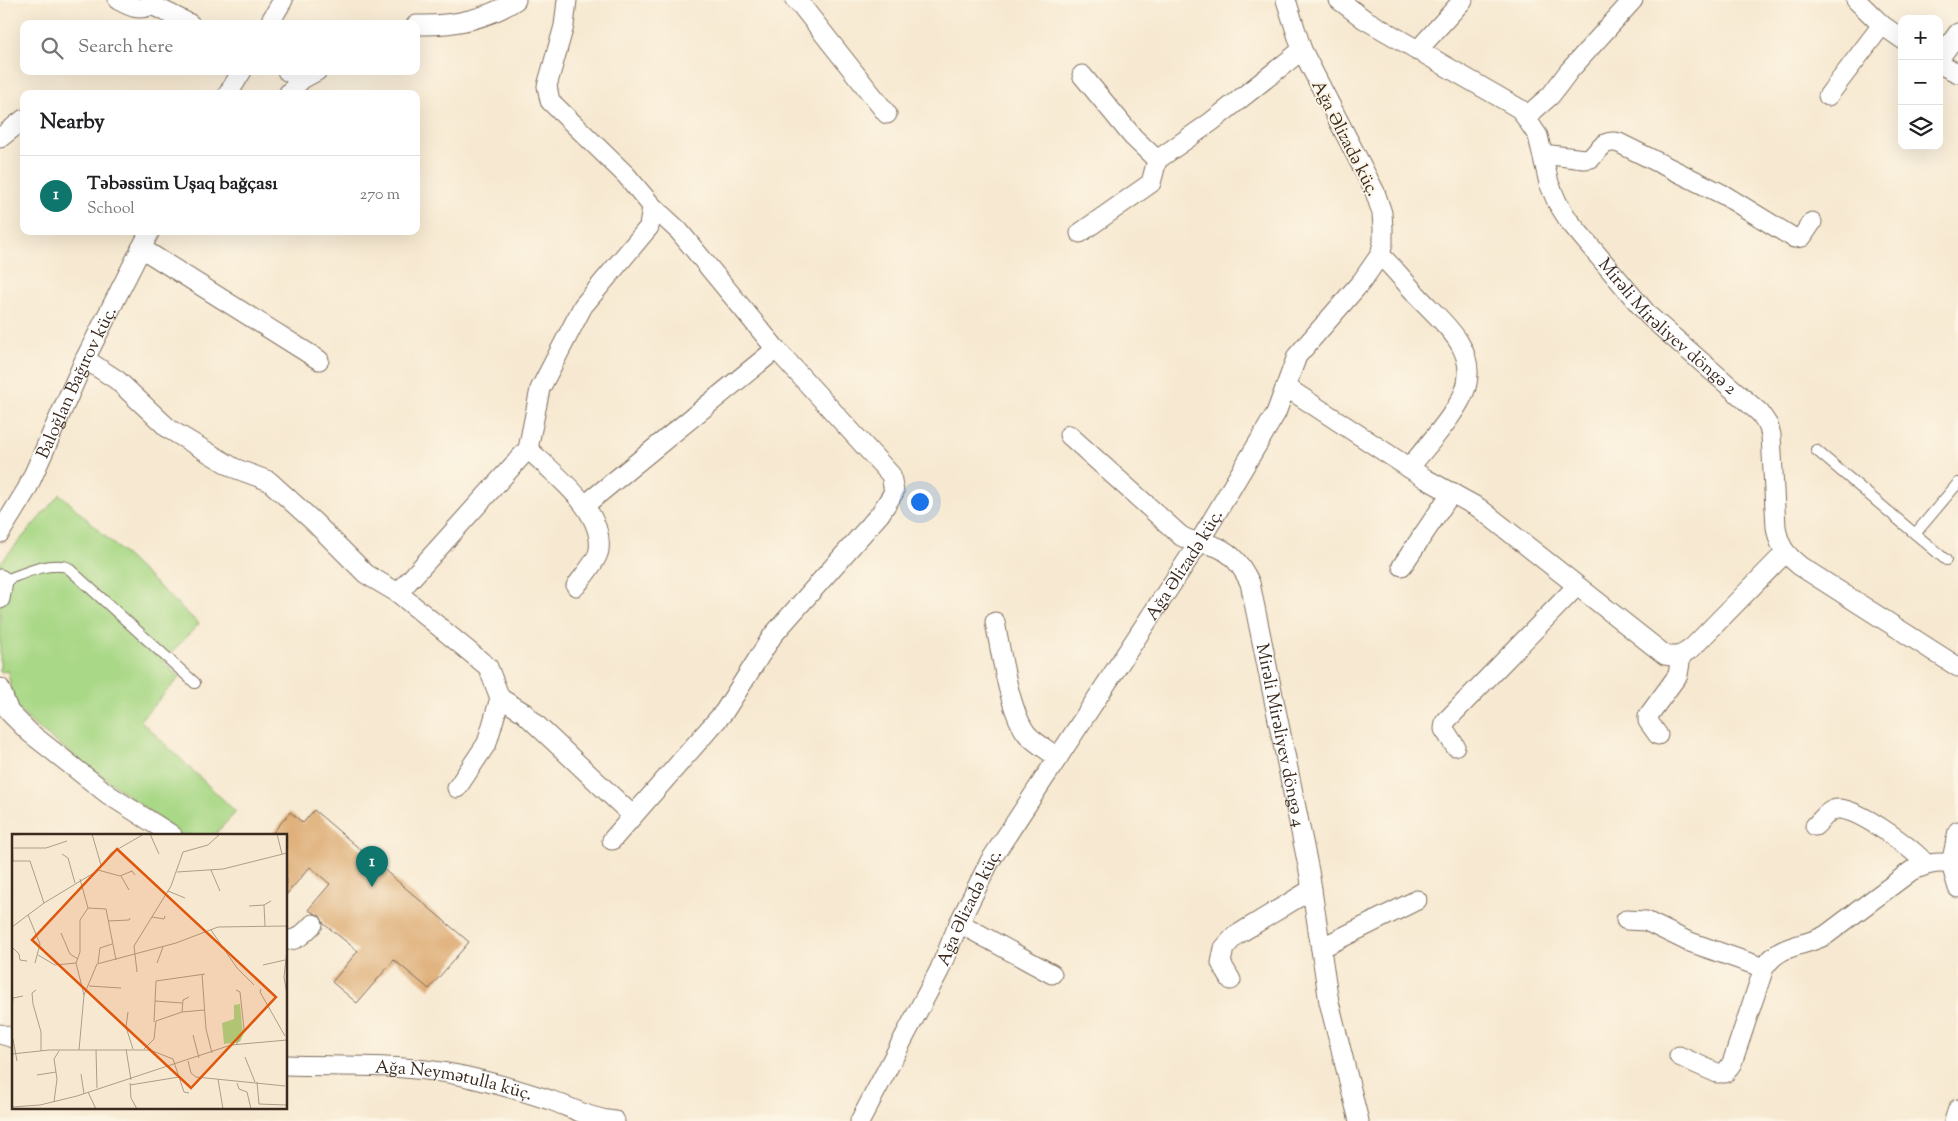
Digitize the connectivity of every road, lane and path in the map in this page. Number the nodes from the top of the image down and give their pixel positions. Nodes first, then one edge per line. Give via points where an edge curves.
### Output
1 (118, 0) edge
2 (282, 0) edge
3 (516, 0) edge
4 (566, 0) edge
5 (795, 0) edge
6 (1286, 0) edge
7 (1339, 0) edge
8 (1463, 0) edge
9 (1633, 0) edge
10 (1856, 0) edge
11 (154, 2) edge
12 (183, 20) edge
13 (271, 20) edge
14 (1882, 25) junction
15 (420, 26) edge
16 (1958, 33) edge
17 (1898, 36) edge
18 (1302, 50) junction
19 (1417, 51) junction
20 (1943, 54) edge
21 (1943, 66) edge
22 (1958, 73) edge
23 (240, 75) edge
24 (301, 75) edge
25 (1082, 76) dead end
26 (230, 90) edge
27 (291, 90) edge
28 (1828, 96) dead end
29 (887, 114) dead end
30 (1526, 117) junction
31 (20, 122) edge
32 (0, 138) edge
33 (1543, 154) junction
34 (1157, 160) junction
35 (652, 206) junction
36 (1812, 222) dead end
37 (1080, 233) dead end
38 (148, 235) edge
39 (141, 248) junction
40 (1380, 255) junction
41 (776, 349) junction
42 (85, 359) junction
43 (319, 360) dead end
44 (1286, 387) junction
45 (1069, 435) dead end
46 (528, 449) junction
47 (1816, 450) dead end
48 (1409, 468) junction
49 (1958, 483) edge
50 (1452, 492) junction
51 (585, 505) junction
52 (0, 533) edge
53 (1915, 534) junction
54 (1198, 544) junction
55 (1785, 553) junction
56 (1946, 560) dead end
57 (1402, 566) dead end
58 (1, 586) edge
59 (576, 586) dead end
60 (1576, 587) junction
61 (398, 593) junction
62 (995, 622) dead end
63 (1681, 656) junction
64 (1958, 667) edge
65 (196, 683) dead end
66 (0, 688) edge
67 (500, 698) junction
68 (1658, 735) dead end
69 (1455, 746) dead end
70 (1058, 758) junction
71 (457, 788) dead end
72 (633, 816) junction
73 (1815, 826) dead end
74 (1958, 831) edge
75 (171, 834) edge
76 (612, 840) dead end
77 (1926, 864) junction
78 (1951, 864) junction
79 (1958, 888) edge
80 (1312, 889) junction
81 (1416, 900) dead end
82 (1626, 920) dead end
83 (958, 923) junction
84 (313, 924) dead end
85 (288, 940) edge
86 (1321, 948) junction
87 (1764, 968) junction
88 (1052, 974) dead end
89 (1231, 980) dead end
90 (1679, 1056) dead end
91 (288, 1065) edge
92 (1958, 1109) edge
93 (615, 1121) edge
94 (860, 1121) edge
95 (1359, 1121) edge
96 (1954, 1121) edge

1 - 11 street via 142,9
2 - 13 street
3 - 15 street via 470,21
4 - 35 street via 564,26 547,86 550,102 626,175
5 - 29 street
6 - 18 street, Ağa Əlizadə küç.
7 - 19 street, Mirəli Mirəliyev döngə 2
8 - 19 street
9 - 30 street via 1569,71 1552,95
10 - 14 street
11 - 12 street
14 - 17 street
14 - 28 street
16 - 20 street
18 - 34 street via 1212,122
18 - 40 street, Ağa Əlizadə küç. via 1375,192 1384,228
19 - 30 street, Mirəli Mirəliyev döngə 2 via 1505,99
21 - 22 street
23 - 26 street
24 - 27 street
25 - 34 street via 1133,137
30 - 33 street, Mirəli Mirəliyev döngə 2 via 1538,136
31 - 32 street
33 - 36 street via 1591,158 1603,144 1619,143 1724,195 1794,238 1802,238
33 - 55 street, Mirəli Mirəliyev döngə 2 via 1557,202 1624,288 1666,332 1760,412 1768,425 1776,527
34 - 37 street via 1151,183
35 - 41 street via 679,231
35 - 46 street via 649,226 578,314 540,389
38 - 39 street, Baloğlan Bağırov küç.
39 - 42 street, Baloğlan Bağırov küç.
39 - 43 street
40 - 44 street, Ağa Əlizadə küç. via 1297,356
40 - 48 street via 1448,325 1460,342 1466,363 1468,383 1460,400
41 - 51 street
41 - 72 street via 891,475 894,492 880,514 773,635 724,712
42 - 52 street, Baloğlan Bağırov küç. via 28,489
42 - 61 street via 117,380 169,429 234,468 269,481 366,574
44 - 48 street
44 - 54 street, Ağa Əlizadə küç. via 1276,413
45 - 54 street, Mirəli Mirəliyev döngə 4 via 1172,529
46 - 51 street
46 - 61 street
47 - 53 lane
48 - 50 street
49 - 53 lane
50 - 57 street
50 - 60 street via 1478,508
51 - 59 street via 598,528 599,552
53 - 56 lane
54 - 70 street, Ağa Əlizadə küç.
54 - 80 street, Mirəli Mirəliyev döngə 4 via 1220,548 1230,555 1250,583
55 - 63 street
55 - 64 street via 1800,566
58 - 65 lane via 36,569 57,565 67,567
60 - 63 street via 1665,655
60 - 69 street via 1445,722 1444,729
61 - 67 street via 488,667
62 - 70 street via 1021,725 1028,735
63 - 68 street via 1678,675 1648,716
66 - 75 street via 9,712 30,733 109,795
67 - 71 street via 487,743
67 - 72 street via 522,712
70 - 83 street, Ağa Əlizadə küç. via 990,862
72 - 76 street
73 - 77 street via 1828,813 1838,809 1854,813 1916,852
74 - 78 street
77 - 78 street
77 - 87 street via 1911,871 1826,935 1814,942 1788,947 1772,956
78 - 79 street
80 - 86 street, Mirəli Mirəliyev döngə 4
80 - 89 street via 1235,936 1224,948 1221,963
81 - 86 street
82 - 87 street via 1646,921 1687,941
83 - 88 street
83 - 94 street, Ağa Əlizadə küç. via 939,971
84 - 85 street via 302,935
86 - 95 street, Mirəli Mirəliyev döngə 4 via 1329,1002
87 - 90 street via 1732,1064 1725,1073 1716,1073
91 - 93 street, Ağa Neymətulla küç. via 442,1072 474,1078 550,1100 589,1116
92 - 96 street

